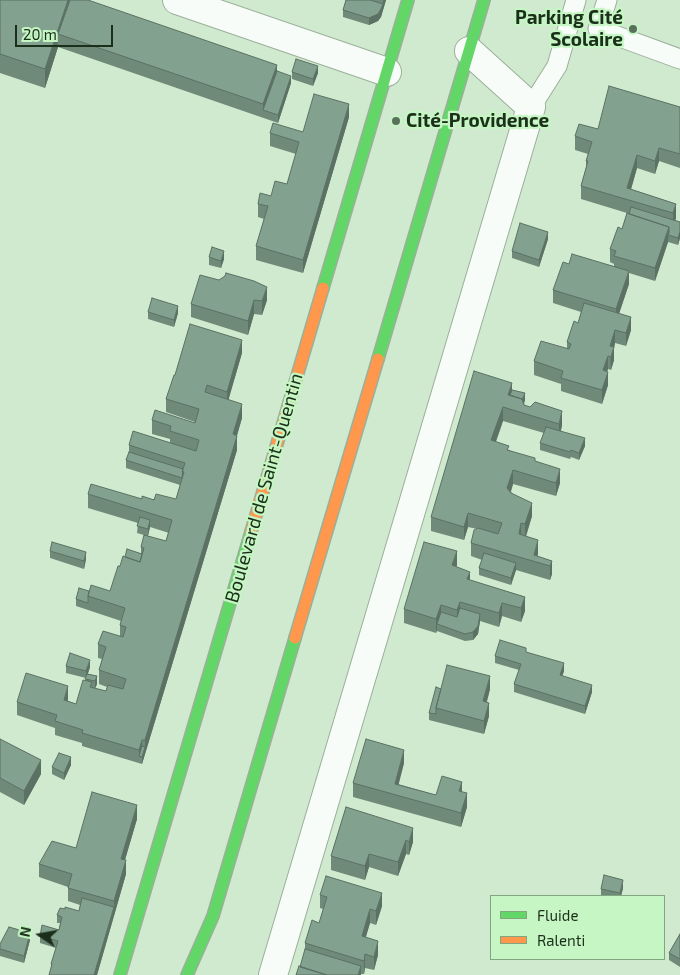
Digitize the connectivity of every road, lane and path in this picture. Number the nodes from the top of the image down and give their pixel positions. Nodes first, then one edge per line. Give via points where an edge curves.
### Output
1 (177, 0) edge
2 (408, 0) edge
3 (484, 0) edge
4 (576, 0) edge
5 (607, 0) edge
6 (469, 51) junction
7 (680, 59) edge
8 (387, 72) junction
9 (531, 106) junction
10 (213, 916) junction
11 (192, 968) edge
12 (120, 975) edge
13 (273, 975) edge

1 - 8 street
2 - 8 main road, Boulevard de Saint-Quentin
3 - 6 main road
4 - 9 lane via 557,66
5 - 7 lane via 598,29
6 - 9 street
6 - 10 main road
8 - 12 main road, Boulevard de Saint-Quentin
9 - 13 street
10 - 11 main road
10 - 11 main road

